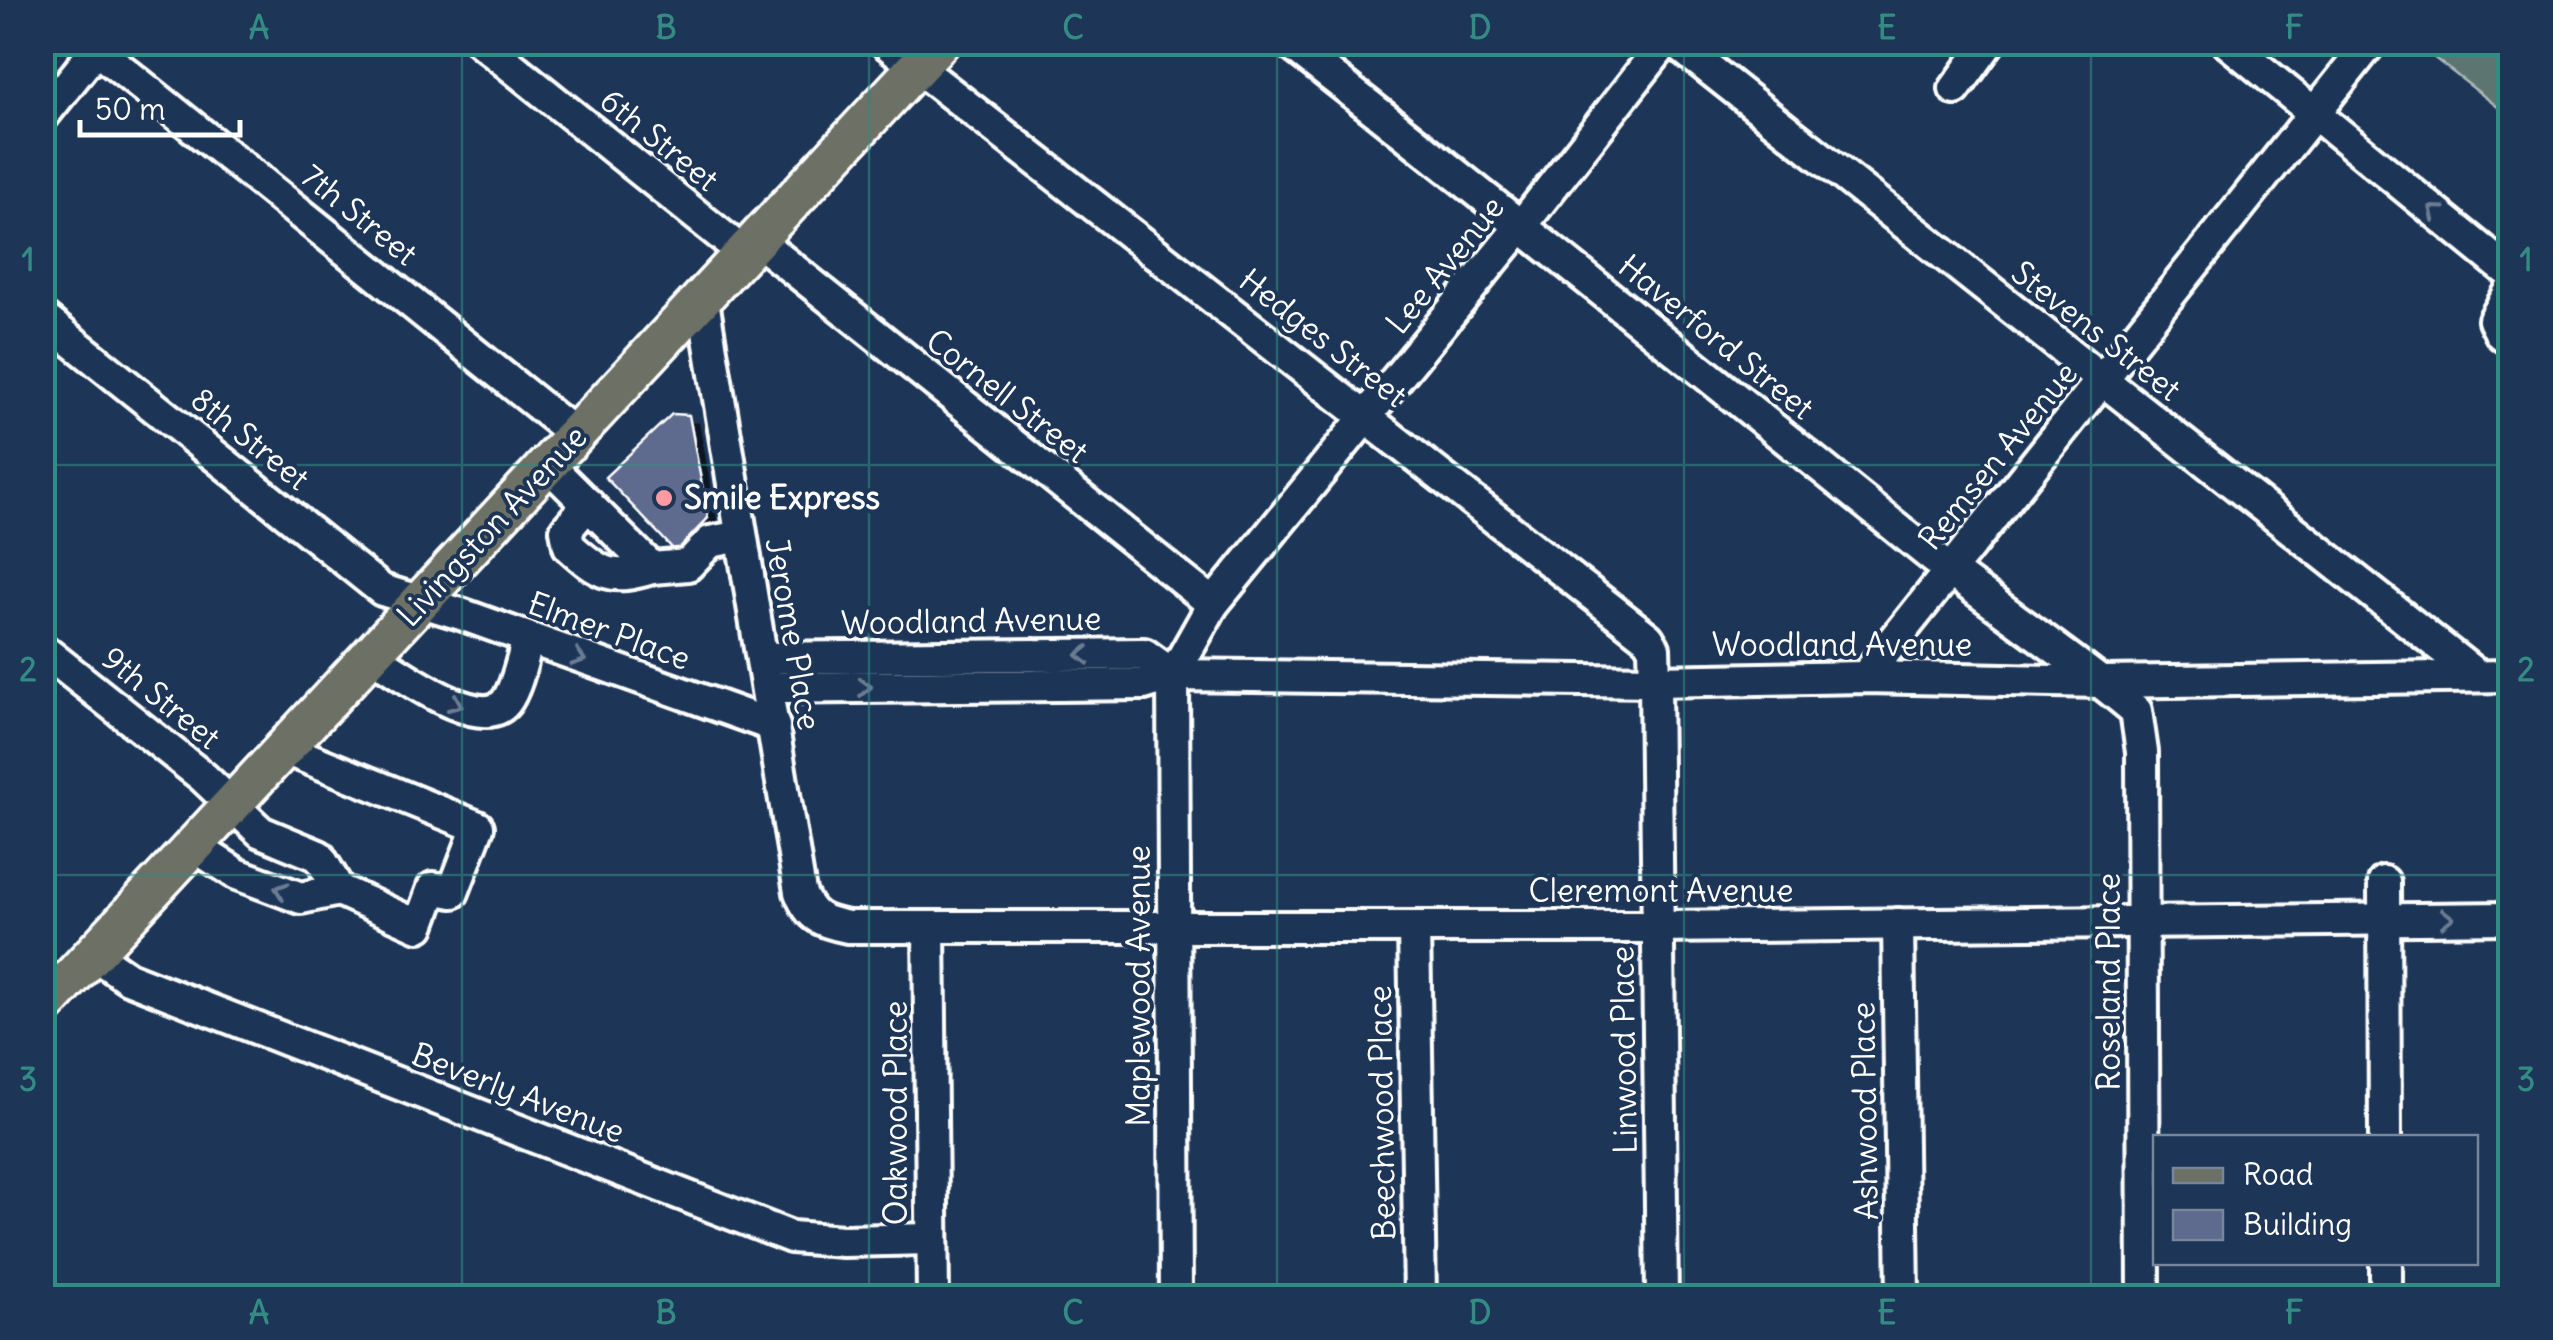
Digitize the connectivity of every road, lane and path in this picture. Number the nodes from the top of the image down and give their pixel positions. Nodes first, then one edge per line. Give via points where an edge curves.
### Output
1 (481, 42) edge
2 (885, 42) edge
3 (1288, 42) edge
4 (1665, 42) edge
5 (1675, 42) edge
6 (1989, 42) edge
7 (2227, 42) edge
8 (2371, 42) edge
9 (99, 46) edge
10 (929, 55) edge
11 (1955, 89) dead end
12 (2315, 112) junction
13 (42, 117) edge
14 (1522, 225) junction
15 (752, 248) junction
16 (2510, 274) edge
17 (2510, 292) edge
18 (703, 301) junction
19 (42, 317) edge
20 (2510, 341) edge
21 (2103, 382) junction
22 (1368, 416) junction
23 (577, 436) junction
24 (549, 466) junction
25 (588, 504) junction
26 (741, 536) junction
27 (652, 568) junction
28 (1951, 572) junction
29 (421, 602) junction
30 (1213, 604) junction
31 (528, 640) junction
32 (42, 649) edge
33 (372, 656) junction
34 (765, 673) junction
35 (2474, 674) junction
36 (1173, 675) junction
37 (2510, 676) edge
38 (1865, 678) junction
39 (1655, 681) junction
40 (2102, 682) junction
41 (774, 726) junction
42 (285, 749) junction
43 (234, 803) junction
44 (194, 846) junction
45 (2384, 882) dead end
46 (339, 890) junction
47 (814, 917) joint
48 (2384, 918) junction
49 (2510, 918) edge
50 (2144, 922) junction
51 (1898, 924) junction
52 (929, 927) junction
53 (1414, 927) junction
54 (1657, 927) junction
55 (1174, 928) junction
56 (94, 954) junction
57 (42, 1009) edge
58 (2385, 1135) edge
59 (932, 1239) junction
60 (2386, 1265) edge
61 (932, 1298) edge
62 (1176, 1298) edge
63 (1420, 1298) edge
64 (1662, 1298) edge
65 (1903, 1298) edge
66 (2144, 1298) edge
67 (2386, 1298) edge

1 - 15 street, 6th Street
2 - 10 street, Hedges Street
3 - 14 street, Haverford Street
4 - 14 street, Lee Avenue
5 - 21 street, Stevens Street
6 - 11 street
7 - 12 street
8 - 12 street, Remsen Avenue
9 - 13 street
9 - 23 street, 7th Street
10 - 15 main road, Livingston Avenue
10 - 22 street, Hedges Street
16 -> 12 street
12 - 21 street, Remsen Avenue
14 - 22 street, Lee Avenue
14 - 28 street, Haverford Street
15 - 18 main road, Livingston Avenue
15 - 30 street, Cornell Street
17 - 20 street via 2494,320
18 - 23 main road, Livingston Avenue
18 - 26 street, Jerome Place
19 - 29 street, 8th Street via 382,590
21 - 28 street, Remsen Avenue
21 - 35 street, Stevens Street
22 - 30 street, Lee Avenue
22 - 39 street, Hedges Street via 1648,638
23 - 24 main road, Livingston Avenue
24 - 25 street
24 - 29 main road, Livingston Avenue
25 - 27 street
25 - 27 street via 566,530 569,546 608,576
26 - 27 street via 710,542 688,565
26 - 34 street, Jerome Place
28 - 38 street, Remsen Avenue
28 - 40 street, Haverford Street
29 - 31 street, Elmer Place
29 - 33 main road, Livingston Avenue
30 - 36 street, Lee Avenue
33 -> 31 street via 426,690 472,710 495,711 507,702
31 -> 41 street, Elmer Place
32 - 43 street, 9th Street
33 - 42 main road, Livingston Avenue
34 - 36 street, Woodland Avenue via 1144,654
34 - 41 street, Jerome Place
35 - 37 street, Woodland Avenue
35 - 40 street, Woodland Avenue
36 - 39 street, Woodland Avenue
36 - 55 street, Maplewood Avenue
38 - 39 street, Woodland Avenue
38 - 40 street, Woodland Avenue
39 - 54 street, Linwood Place
40 - 50 street, Roseland Place via 2136,711
41 - 47 street, Jerome Place via 800,892
42 - 43 main road, Livingston Avenue
42 - 46 street via 478,827 453,892 433,888 418,926
43 - 44 main road, Livingston Avenue
43 - 46 street, 9th Street via 261,832 319,856
46 -> 44 street via 301,898 237,874
44 - 56 main road, Livingston Avenue
45 - 48 street
47 - 52 street, Cleremont Avenue via 848,927
48 -> 49 street, Cleremont Avenue
48 - 50 street, Cleremont Avenue
48 - 58 street
50 - 51 street, Cleremont Avenue
50 - 66 street, Roseland Place
51 - 54 street, Cleremont Avenue
51 - 65 street, Ashwood Place
52 - 55 street, Cleremont Avenue
52 - 59 street, Oakwood Place
53 - 54 street, Cleremont Avenue
53 - 55 street, Cleremont Avenue
53 - 63 street, Beechwood Place
54 - 64 street, Linwood Place
55 - 62 street, Maplewood Avenue
56 - 57 main road, Livingston Avenue
56 - 59 street, Beverly Avenue via 128,978 791,1237
59 - 61 street, Oakwood Place
60 - 67 street

